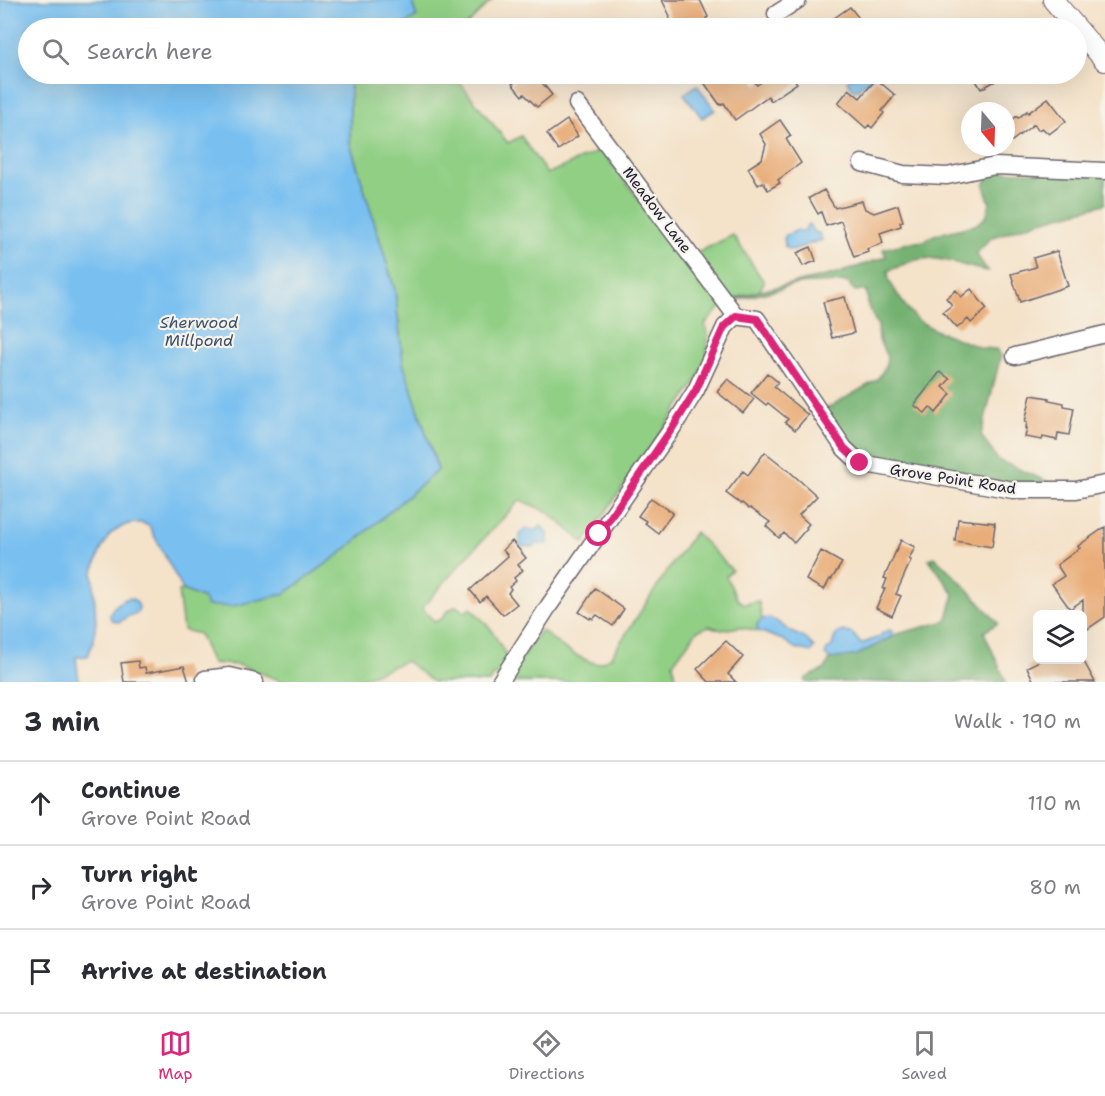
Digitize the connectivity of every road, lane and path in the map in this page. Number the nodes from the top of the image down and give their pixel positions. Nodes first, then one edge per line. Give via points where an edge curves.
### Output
1 (798, 0) edge
2 (1053, 0) edge
3 (776, 14) dead end
4 (1068, 18) edge
5 (1087, 40) edge
6 (1105, 61) edge
7 (577, 105) dead end
8 (862, 163) dead end
9 (1105, 171) edge
10 (736, 316) junction
11 (1105, 334) edge
12 (1015, 356) dead end
13 (1105, 484) edge
14 (206, 682) edge
15 (255, 682) edge
16 (500, 682) edge

1 - 3 street
2 - 4 street
5 - 6 street
7 - 10 street, Meadow Lane
8 - 9 street via 903,174 947,176 995,166
10 - 13 street, Grove Point Road via 757,319 844,448 860,463 1012,490 1076,490
10 - 16 street via 724,327 696,390 673,427
11 - 12 street
14 - 15 street via 205,679 230,676

